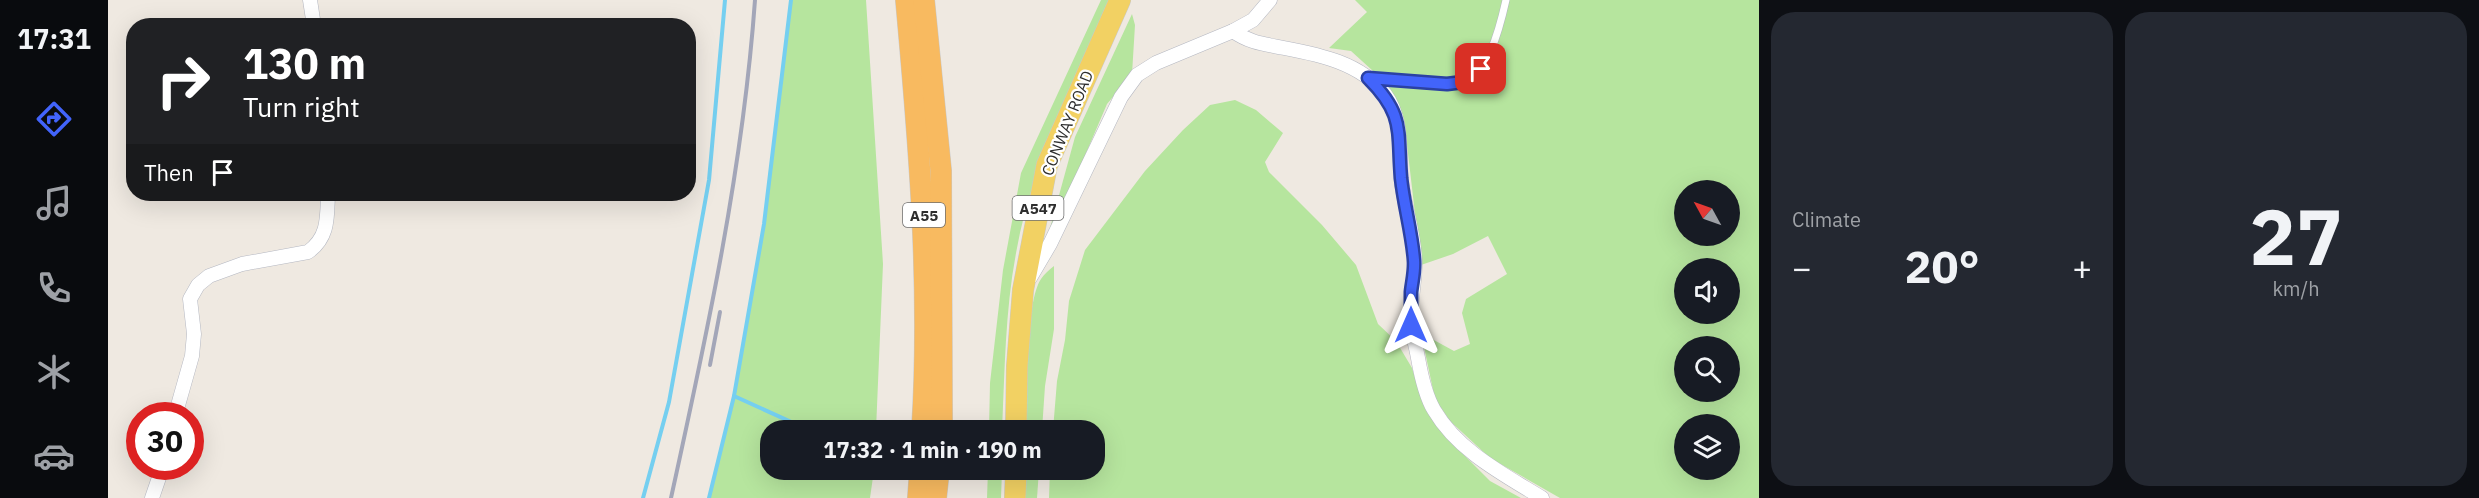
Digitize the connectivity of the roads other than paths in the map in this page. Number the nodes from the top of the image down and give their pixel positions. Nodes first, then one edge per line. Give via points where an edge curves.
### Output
1 (310, 0) edge
2 (906, 0) edge
3 (924, 0) edge
4 (1120, 0) edge
5 (1270, 0) edge
6 (1506, 0) edge
7 (313, 18) edge
8 (1233, 31) junction
9 (1368, 78) junction
10 (327, 201) edge
11 (1023, 290) junction
12 (179, 402) edge
13 (922, 420) edge
14 (942, 420) edge
15 (1016, 420) edge
16 (158, 480) edge
17 (919, 480) edge
18 (938, 480) edge
19 (1016, 480) edge
20 (152, 498) edge
21 (918, 498) edge
22 (936, 498) edge
23 (1015, 498) edge
24 (1542, 498) edge

1 - 7 street
2 - 13 highway, A55 via 924,220
3 - 14 highway, A55 via 941,171
4 - 11 main road, CONWAY ROAD / A547 via 1047,165
5 - 8 street via 1253,20
6 - 9 lane via 1487,56 1472,77 1447,84
8 - 9 street via 1247,41 1342,62
8 - 11 street via 1137,75 1121,97 1050,244
9 - 24 street via 1386,95 1400,136 1401,180 1415,264 1411,325 1430,403 1444,425 1485,463
10 - 12 street via 325,231 308,252 242,264 209,276 198,285 190,299 192,356
11 - 15 main road, CONWAY ROAD / A547
16 - 20 street
17 - 21 highway
18 - 22 highway
19 - 23 main road

